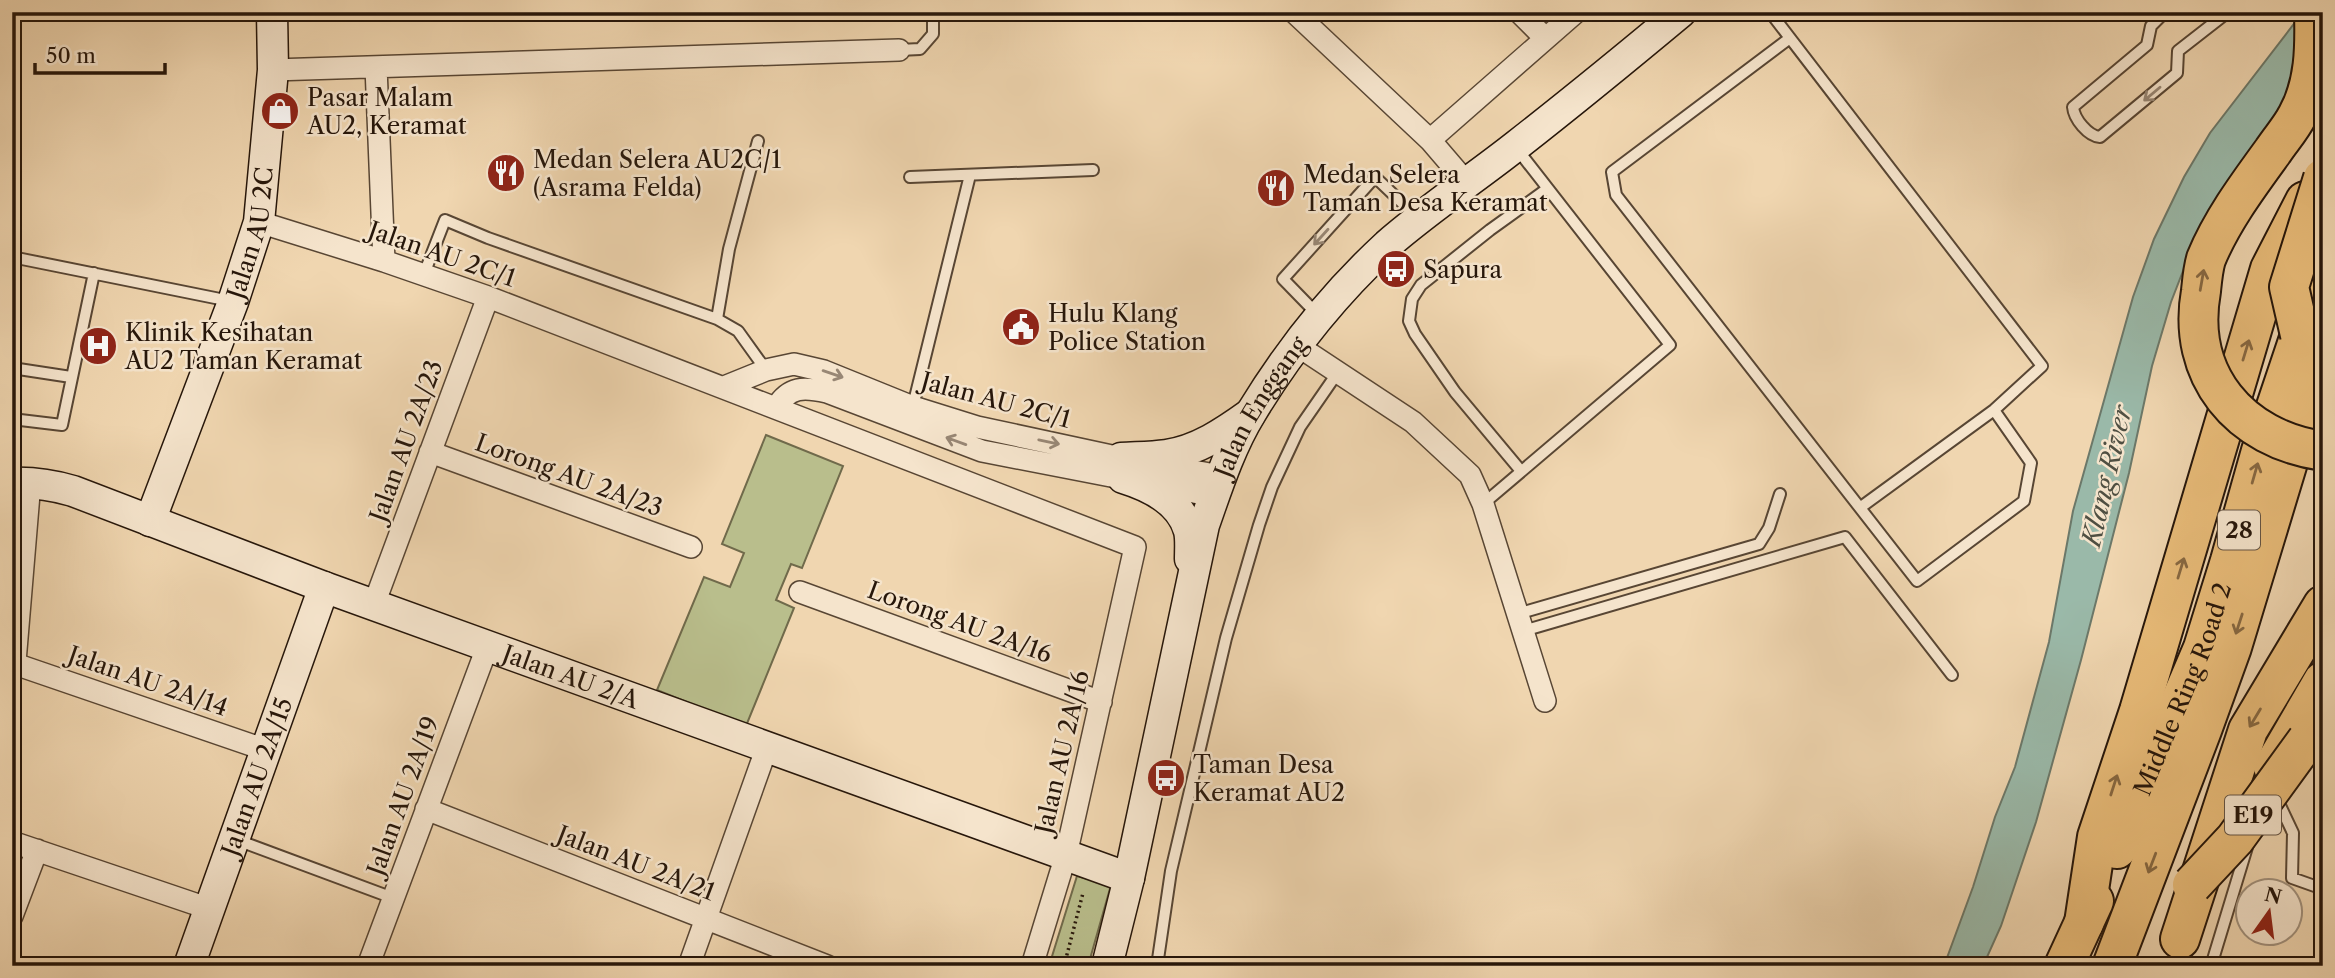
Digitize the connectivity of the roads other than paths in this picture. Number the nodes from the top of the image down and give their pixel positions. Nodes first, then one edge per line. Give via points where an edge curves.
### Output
1 (272, 12) edge
2 (933, 12) edge
3 (1294, 12) edge
4 (1519, 12) edge
5 (1576, 12) edge
6 (1681, 12) edge
7 (1770, 12) edge
8 (2165, 12) edge
9 (2228, 12) edge
10 (2314, 12) edge
11 (1545, 38) junction
12 (1790, 38) junction
13 (899, 50) joint
14 (376, 67) junction
15 (273, 71) junction
16 (1430, 140) junction
17 (758, 141) dead end
18 (1515, 147) junction
19 (1093, 170) dead end
20 (971, 174) junction
21 (2323, 176) edge
22 (910, 177) dead end
23 (1466, 182) junction
24 (1547, 189) junction
25 (1419, 219) junction
26 (260, 222) junction
27 (2323, 241) edge
28 (12, 257) edge
29 (384, 261) junction
30 (2270, 269) junction
31 (94, 273) junction
32 (424, 274) junction
33 (2323, 284) edge
34 (488, 297) junction
35 (233, 302) junction
36 (1320, 317) junction
37 (717, 319) junction
38 (2311, 341) edge
39 (1298, 345) junction
40 (12, 368) edge
41 (766, 370) junction
42 (1338, 372) junction
43 (71, 377) junction
44 (724, 387) junction
45 (776, 408) junction
46 (1994, 410) junction
47 (1250, 414) junction
48 (911, 416) junction
49 (12, 419) edge
50 (2323, 451) edge
51 (430, 453) junction
52 (1122, 468) junction
53 (1521, 471) junction
54 (21, 483) edge
55 (1218, 486) junction
56 (1780, 494) dead end
57 (1483, 504) junction
58 (1861, 507) junction
59 (150, 521) junction
60 (691, 547) dead end
61 (1135, 547) joint
62 (324, 587) junction
63 (1192, 590) junction
64 (800, 592) dead end
65 (374, 604) junction
66 (2323, 605) edge
67 (1520, 622) junction
68 (488, 645) junction
69 (14, 662) edge
70 (1952, 675) dead end
71 (2323, 681) edge
72 (1545, 701) dead end
73 (1101, 702) junction
74 (2323, 702) edge
75 (2187, 726) junction
76 (2315, 730) edge
77 (767, 747) junction
78 (266, 750) junction
79 (2267, 777) junction
80 (426, 809) junction
81 (234, 839) junction
82 (12, 842) edge
83 (37, 850) junction
84 (1066, 855) junction
85 (1129, 878) junction
86 (2323, 889) edge
87 (393, 898) junction
88 (209, 909) junction
89 (12, 916) edge
90 (706, 918) junction
91 (2084, 923) junction
92 (2174, 952) edge
93 (189, 966) edge
94 (368, 966) edge
95 (689, 966) edge
96 (827, 966) edge
97 (1032, 966) edge
98 (1107, 966) edge
99 (1157, 966) edge
100 (2064, 966) edge
101 (2112, 966) edge
102 (2118, 966) edge
103 (2211, 966) edge

1 - 15 street, Jalan AU 2C
2 - 13 lane via 933,34 920,48
3 - 16 street
4 - 11 street
5 - 11 street
6 - 18 street, Jalan Enggang
7 - 12 lane
9 -> 8 lane via 2178,51 2177,73 2100,137 2090,135 2073,107 2147,45 2151,26
50 -> 10 highway, bridge via 2279,440 2239,415 2203,360 2196,315 2206,261 2217,239 2298,115 2311,78
11 - 16 street
12 - 46 lane via 2042,366
12 - 58 lane via 1612,172 1616,195
13 - 14 street
14 - 15 street
14 - 29 street
15 - 26 street, Jalan AU 2C
16 - 23 street
17 - 37 lane via 729,249
18 - 23 street, Jalan Enggang
18 - 24 lane
19 - 20 lane
20 - 22 lane
20 - 48 lane
21 - 30 highway via 2300,208
21 - 38 highway, bridge via 2289,287
23 - 25 street, Jalan Enggang
24 - 53 lane via 1421,285 1410,307 1409,321 1415,334 1455,392
24 - 53 lane via 1670,345
25 - 36 street, Jalan Enggang via 1339,293
25 -> 36 lane via 1375,177 1283,279
26 - 29 street, Jalan AU 2C/1
26 - 35 street, Jalan AU 2C
27 - 30 highway via 2303,246
28 - 31 lane
29 - 32 street, Jalan AU 2C/1
91 -> 30 highway via 2097,837
31 - 35 lane
31 - 43 lane
32 - 34 street, Jalan AU 2C/1
32 - 37 lane via 445,220
33 - 38 highway, Middle Ring Road 2 / 28
34 - 44 street, Jalan AU 2C/1
34 - 51 street, Jalan AU 2A/23
35 - 59 street, Jalan AU 2C
36 - 39 street, Jalan Enggang
37 - 41 lane via 738,331
38 - 75 highway, Middle Ring Road 2 / 28 via 2261,451 2203,648
39 - 42 street
39 - 47 street, Jalan Enggang
40 - 43 lane
41 - 44 street, Jalan AU 2C/1
41 -> 48 street, Jalan AU 2C/1 via 794,364 824,371
42 - 57 street via 1413,422 1451,455 1470,475
42 - 99 lane via 1300,427 1259,525 1226,638 1183,819
43 - 49 lane via 61,425
44 - 45 street, Jalan AU 2C/1
45 - 48 street, Jalan AU 2C/1 via 784,395 811,388
45 - 61 street, Jalan AU 2C/1
46 - 58 lane
46 - 58 lane via 2031,463 2024,501 1917,581
47 - 52 street via 1203,443
47 - 55 street, Jalan Enggang
48 - 52 street, Jalan AU 2C/1 via 977,427
51 - 60 street, Lorong AU 2A/23
51 - 65 street, Jalan AU 2A/23
52 - 55 street, Jalan AU 2C/1
52 - 63 street via 1164,497 1189,530
53 - 57 lane
54 - 59 street, Jalan AU 2/A via 73,491
54 - 69 street
55 - 63 street, Jalan Enggang
56 - 67 lane via 1759,544
57 - 67 street
59 - 62 street, Jalan AU 2/A
61 - 73 street, Jalan AU 2A/16
62 - 65 street, Jalan AU 2/A
62 - 78 street, Jalan AU 2A/15
63 - 85 street, Jalan Enggang
64 - 73 street, Lorong AU 2A/16
65 - 68 street, Jalan AU 2/A
66 -> 92 highway via 2248,730
67 - 70 lane via 1845,537
67 - 72 street
68 - 77 street, Jalan AU 2/A
68 - 80 street, Jalan AU 2A/19
69 - 78 street, Jalan AU 2A/14
71 - 79 highway
73 - 84 street, Jalan AU 2A/16
74 - 76 highway
75 - 91 highway, Middle Ring Road 2 / 28
75 -> 101 highway, Middle Ring Road 2 / 28
76 - 102 highway, E19, bridge via 2235,839
77 - 84 street, Jalan AU 2/A
77 - 90 street
78 - 81 street, Jalan AU 2A/15
79 - 86 lane via 2293,833 2292,878
79 - 92 highway
79 - 103 lane
80 - 87 street, Jalan AU 2A/19
80 - 90 street, Jalan AU 2A/21
81 - 87 lane
81 - 88 street, Jalan AU 2A/15
82 - 83 street
83 - 88 street
83 - 89 street
84 - 85 street, Jalan AU 2/A
84 - 97 street, Jalan AU 2A/16
85 - 98 street, Jalan Enggang
87 - 94 street, Jalan AU 2A/19
88 - 93 street, Jalan AU 2A/15
90 - 95 street
90 - 96 street, Jalan AU 2A/21
91 - 100 highway, Middle Ring Road 2 / 28

